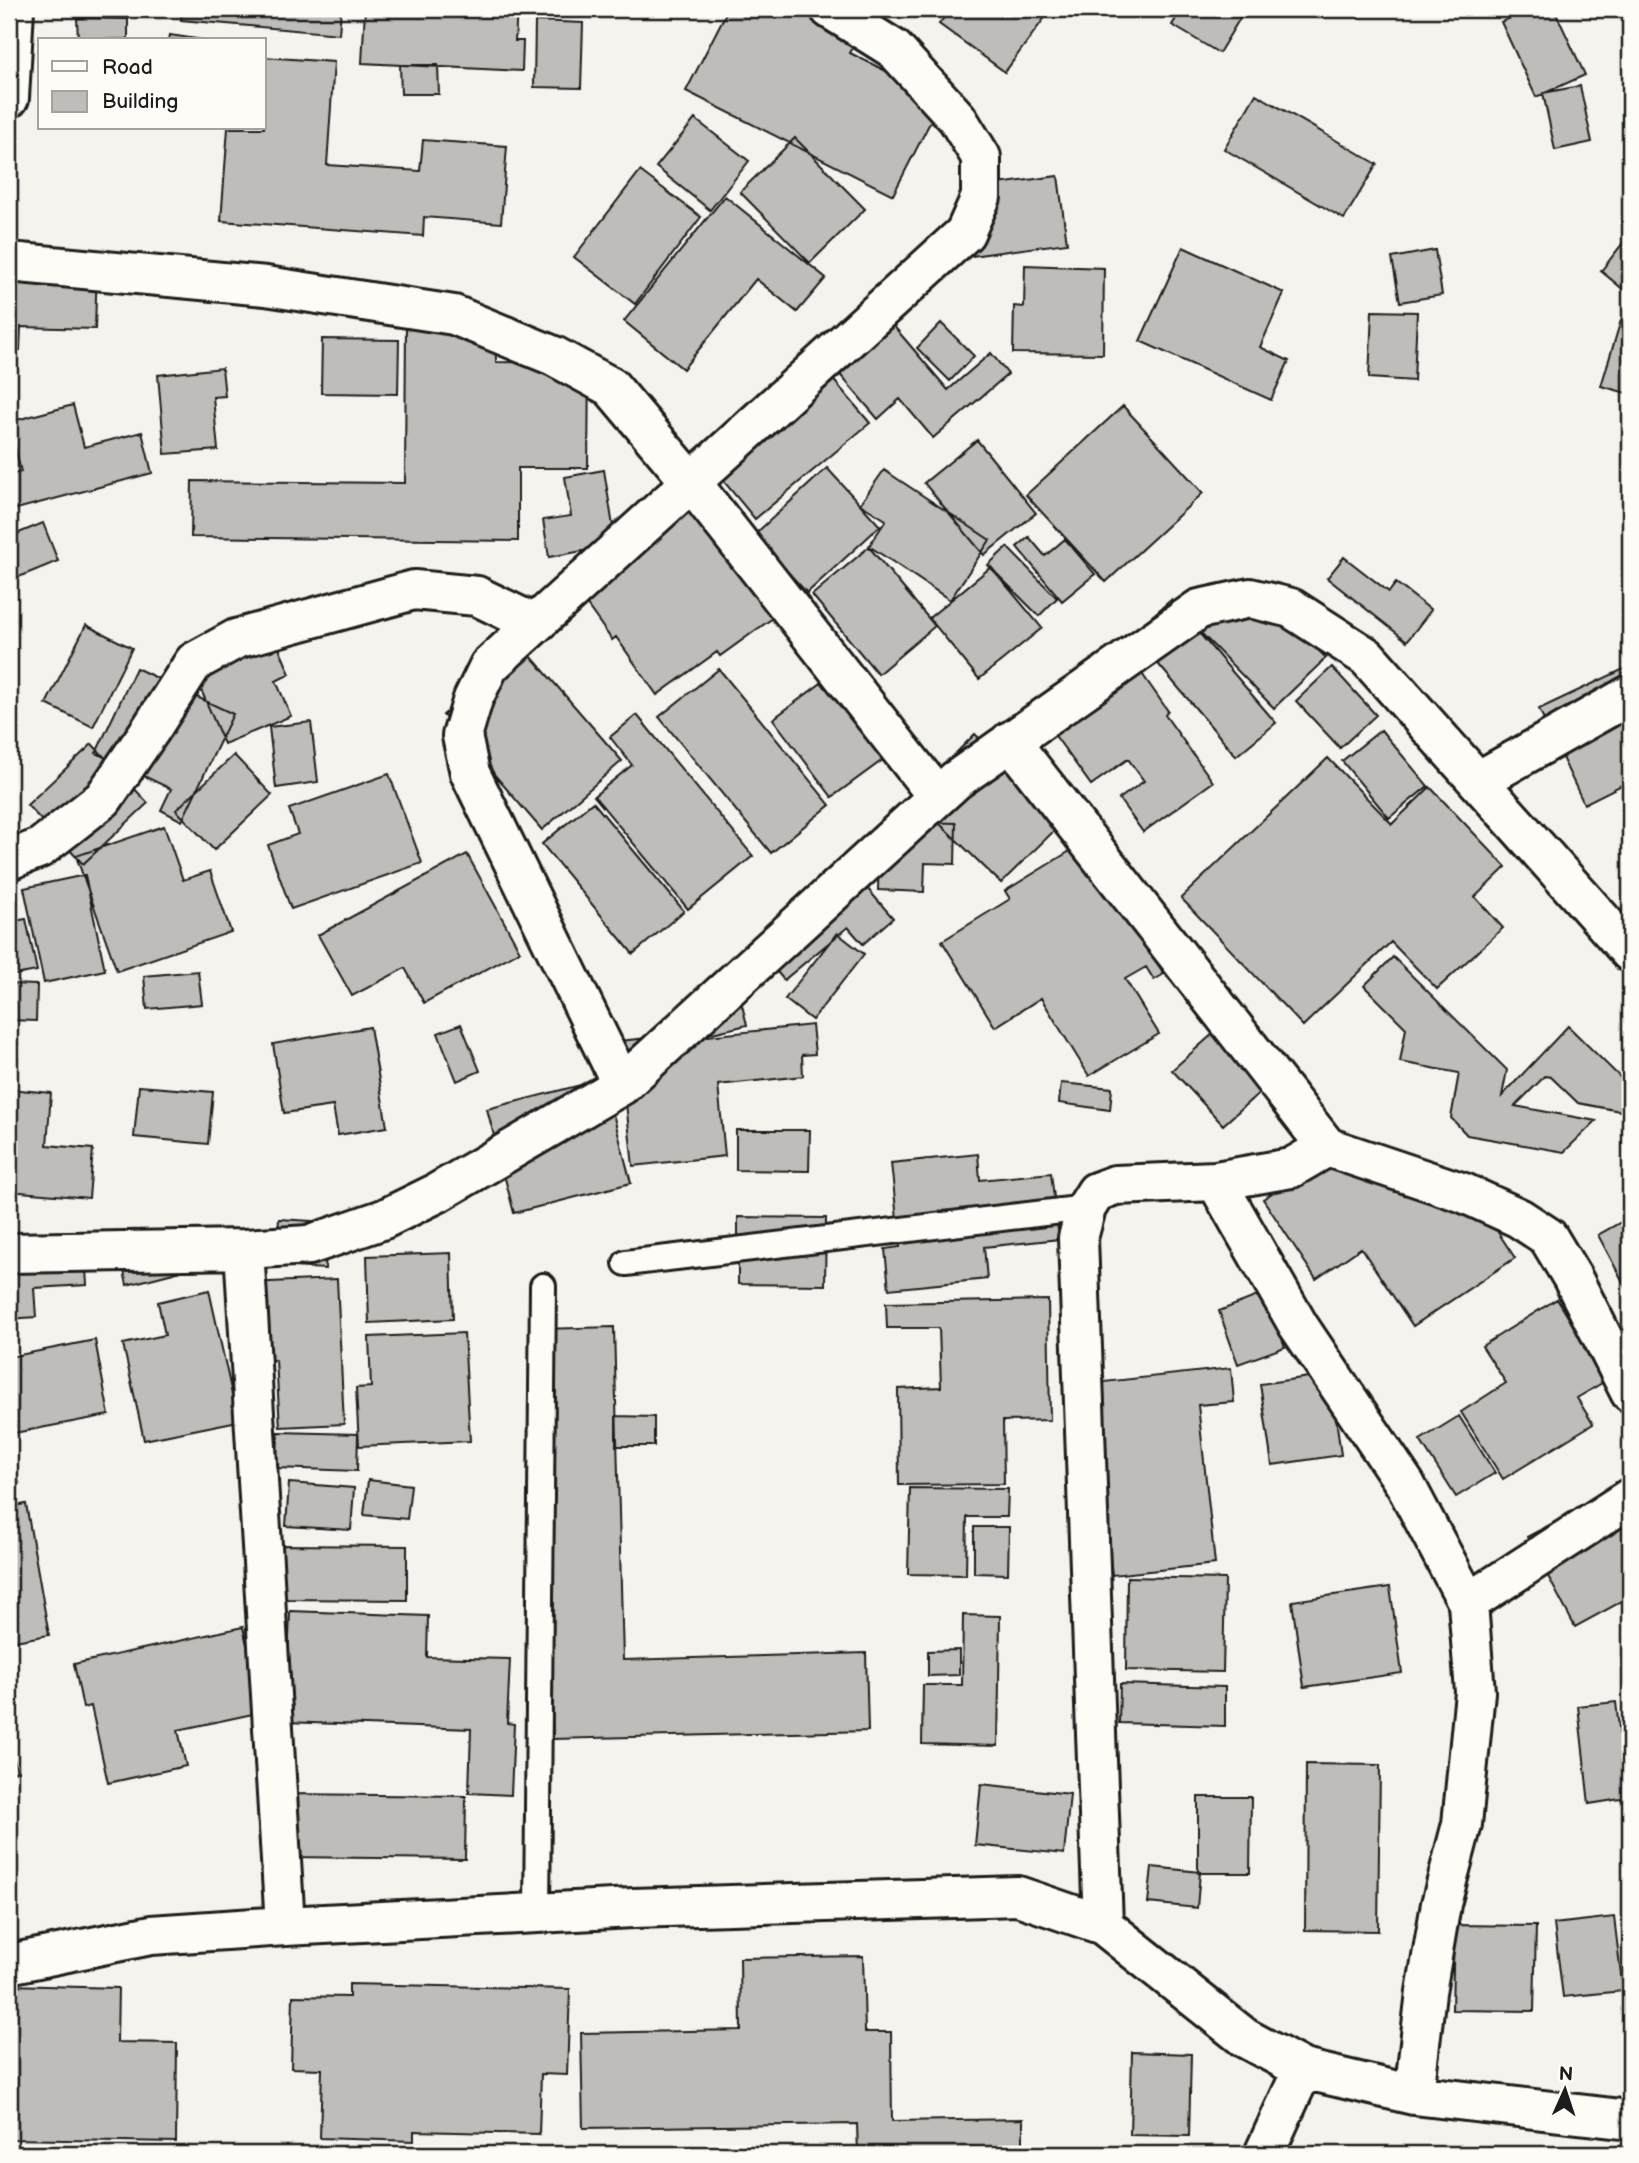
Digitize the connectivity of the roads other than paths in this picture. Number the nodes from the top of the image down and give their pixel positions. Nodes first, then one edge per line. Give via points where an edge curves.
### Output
1 (14, 9) edge
2 (830, 9) edge
3 (9, 99) edge
4 (9, 262) edge
5 (691, 482) junction
6 (535, 624) junction
7 (1630, 695) edge
8 (1010, 741) junction
9 (1478, 781) junction
10 (937, 796) junction
11 (9, 860) edge
12 (1630, 952) edge
13 (622, 1085) junction
14 (1327, 1147) junction
15 (1216, 1181) junction
16 (1086, 1208) junction
17 (244, 1249) junction
18 (9, 1253) edge
19 (626, 1263) dead end
20 (542, 1286) dead end
21 (1630, 1392) edge
22 (1630, 1498) edge
23 (1468, 1603) junction
24 (537, 1913) junction
25 (285, 1926) junction
26 (1103, 1926) junction
27 (9, 1964) edge
28 (1303, 2069) junction
29 (1414, 2095) junction
30 (1630, 2120) edge
31 (1264, 2154) edge

1 - 3 street
2 - 5 street via 894,49 957,118 981,157 981,197 965,233
4 - 5 street via 266,286 454,315 554,356 611,387
5 - 6 street
5 - 10 street
6 - 11 street via 477,596 414,590 236,639 194,662 103,799 40,848
6 - 13 street via 489,666 462,736 470,773
7 - 9 street
8 - 9 street via 1199,609 1250,598 1291,608 1367,657
8 - 10 street
8 - 14 street
9 - 12 street
10 - 13 street
13 - 17 street via 384,1219 309,1245
14 - 15 street via 1291,1168
14 - 21 street via 1464,1193 1548,1237
15 - 16 street via 1115,1185 1096,1192
15 - 23 street via 1298,1325 1405,1484
16 - 19 lane
16 - 26 street via 1078,1238
17 - 18 street
17 - 25 street
20 - 24 lane
22 - 23 street
23 - 29 street via 1475,1692 1462,1824 1441,1904
24 - 25 street
24 - 26 street via 1018,1896
25 - 27 street via 151,1935
26 - 28 street via 1245,2038
28 - 29 street
28 - 31 street
29 - 30 street

